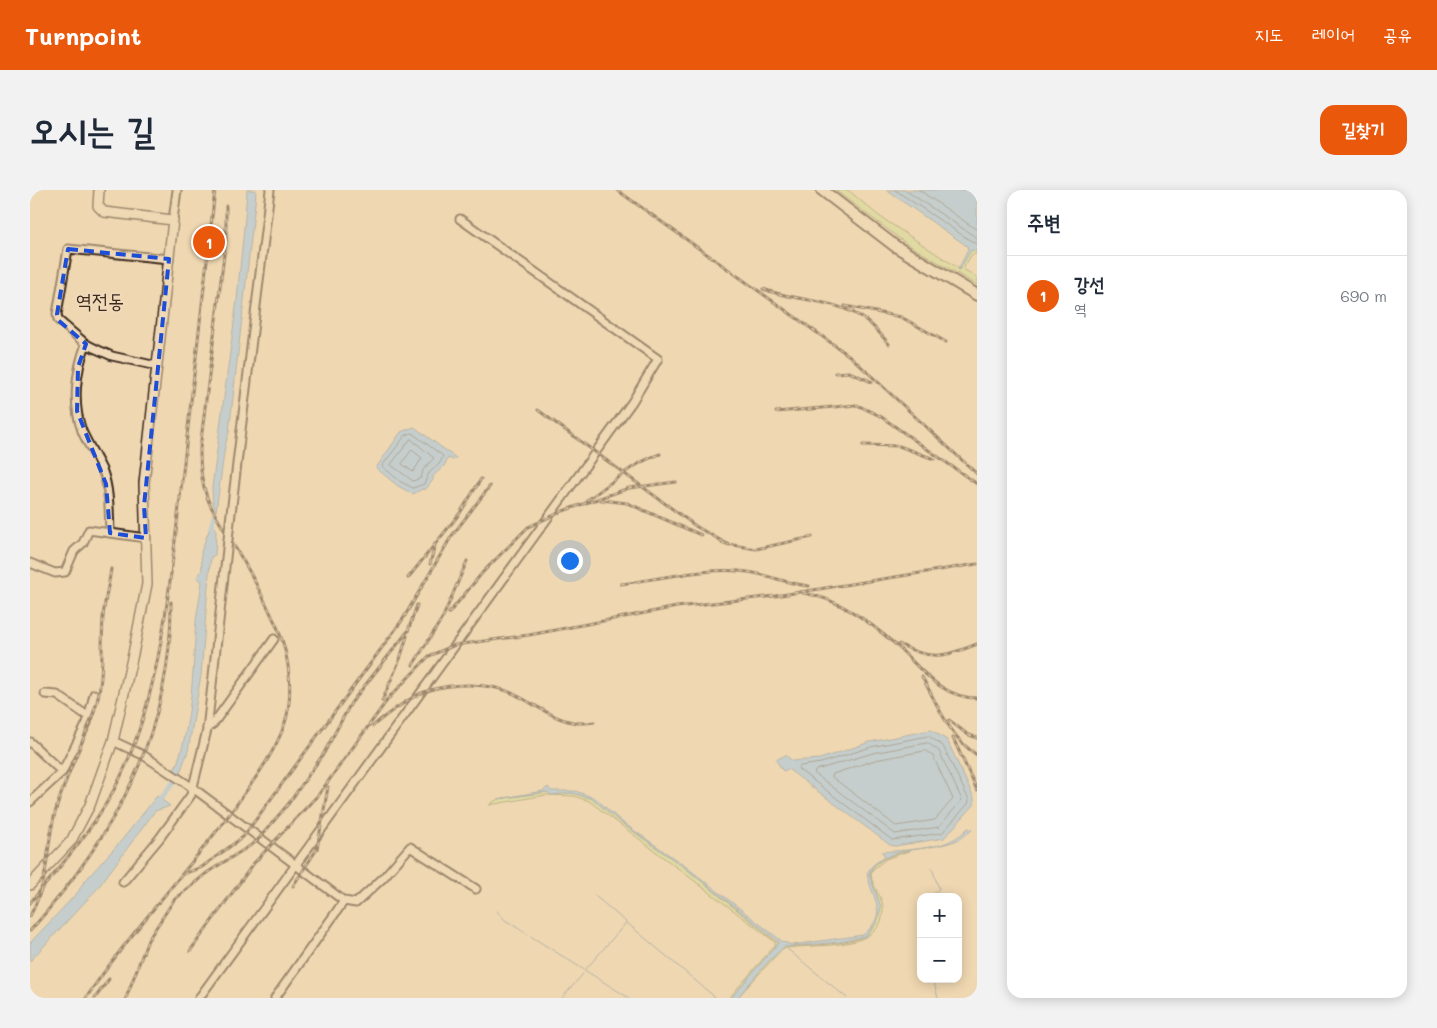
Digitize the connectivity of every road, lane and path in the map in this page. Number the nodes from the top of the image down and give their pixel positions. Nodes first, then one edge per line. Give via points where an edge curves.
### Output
1 (99, 190) edge
2 (177, 190) edge
3 (270, 190) edge
4 (822, 190) edge
5 (460, 219) dead end
6 (173, 220) junction
7 (169, 259) junction
8 (977, 295) edge
9 (86, 344) junction
10 (157, 366) junction
11 (110, 533) junction
12 (146, 538) junction
13 (30, 563) edge
14 (274, 639) dead end
15 (45, 694) dead end
16 (94, 694) dead end
17 (89, 717) junction
18 (207, 728) junction
19 (113, 741) junction
20 (30, 742) edge
21 (62, 772) junction
22 (193, 788) junction
23 (30, 802) edge
24 (294, 864) junction
25 (123, 882) dead end
26 (30, 885) edge
27 (476, 889) dead end
28 (344, 901) junction
29 (199, 998) edge
30 (275, 998) edge

1 - 6 main road via 98,206 104,212
2 - 6 street
3 - 18 street, bridge
4 - 8 highway via 895,246
5 - 24 street via 658,359 627,409
6 - 7 main road
7 - 9 street via 68,249 58,320
7 - 10 main road
9 - 10 street via 112,356
9 - 11 street via 78,367 77,411 106,484
10 - 12 main road via 144,483
11 - 12 street
11 - 13 street via 87,532 61,574
12 - 19 main road via 147,584
14 - 18 street
15 - 17 street via 58,695
16 - 17 street
17 - 21 street
18 - 22 street
19 - 22 street
19 - 26 main road via 95,795 78,829 64,850
20 - 21 street
21 - 23 street
22 - 24 street
22 - 25 street via 159,839
24 - 28 street
24 - 29 street
27 - 28 street via 410,847 356,903
28 - 30 street

